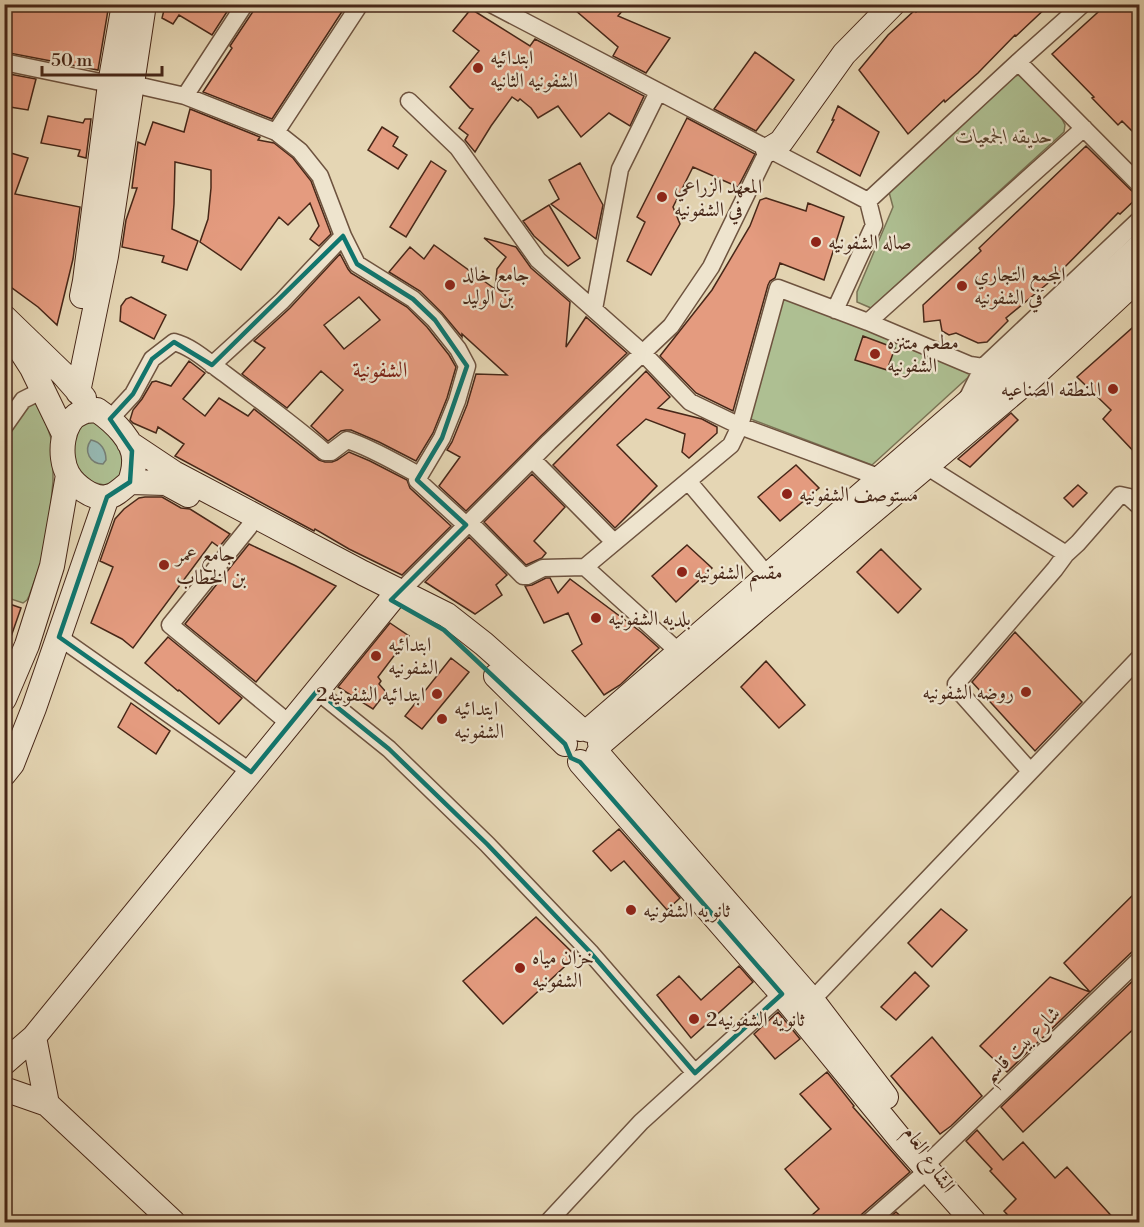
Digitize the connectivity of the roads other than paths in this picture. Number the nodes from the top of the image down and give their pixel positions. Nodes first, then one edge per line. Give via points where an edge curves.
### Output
1 (124, 4) edge
2 (144, 4) edge
3 (244, 4) edge
4 (360, 4) edge
5 (490, 4) edge
6 (874, 4) edge
7 (894, 4) edge
8 (1083, 4) edge
9 (4, 62) edge
10 (1018, 62) junction
11 (121, 84) junction
12 (658, 92) junction
13 (185, 96) junction
14 (409, 101) dead end
15 (1084, 128) junction
16 (276, 132) junction
17 (768, 150) junction
18 (1140, 185) edge
19 (868, 201) junction
20 (1140, 219) edge
21 (343, 236) junction
22 (1140, 246) edge
23 (1140, 277) edge
24 (594, 309) junction
25 (835, 310) junction
26 (4, 317) edge
27 (868, 322) junction
28 (4, 325) edge
29 (643, 352) junction
30 (212, 364) junction
31 (983, 367) junction
32 (71, 384) junction
33 (43, 390) junction
34 (963, 407) junction
35 (104, 415) junction
36 (740, 426) junction
37 (4, 427) edge
38 (64, 434) junction
39 (129, 443) junction
40 (532, 459) junction
41 (926, 466) junction
42 (68, 475) junction
43 (419, 475) junction
44 (881, 478) junction
45 (688, 481) junction
46 (130, 482) junction
47 (107, 497) junction
48 (1140, 507) edge
49 (468, 523) junction
50 (249, 527) junction
51 (614, 542) junction
52 (1066, 554) junction
53 (585, 567) junction
54 (768, 576) junction
55 (395, 596) junction
56 (59, 638) junction
57 (679, 652) junction
58 (1140, 657) edge
59 (317, 691) junction
60 (4, 699) edge
61 (290, 724) junction
62 (585, 744) junction
63 (1030, 771) junction
64 (251, 772) junction
65 (4, 774) edge
66 (1140, 959) edge
67 (782, 994) junction
68 (812, 1000) junction
69 (34, 1036) junction
70 (4, 1063) edge
71 (695, 1073) junction
72 (4, 1089) edge
73 (47, 1104) junction
74 (929, 1165) junction
75 (972, 1220) edge
76 (173, 1222) edge
77 (548, 1222) edge
78 (869, 1222) edge

1 - 11 main road
2 - 11 main road
3 - 13 street
4 - 16 street
5 - 12 street
6 - 17 main road via 839,40 768,137
7 - 17 main road via 844,54 781,142
8 - 10 street
9 - 11 street
10 - 15 street
10 - 19 street
11 - 13 street
11 - 32 main road via 85,281
12 - 17 street
12 - 24 street via 620,169
13 - 16 street
14 - 24 street via 458,148 538,260
15 - 18 street
15 - 27 street
16 - 21 street via 300,151 320,176
17 - 19 street
17 - 29 street via 711,267 671,326
19 - 25 street via 874,225
20 - 31 street
21 - 30 street via 282,301
21 - 43 street via 357,264 413,299 435,320 467,366 442,438
22 - 34 main road
23 - 41 main road via 1031,378
24 - 29 street
25 - 27 street
25 - 36 street via 778,288
26 - 32 main road
27 - 31 street
28 - 33 main road
29 - 36 street via 690,402
29 - 40 street
30 - 35 street via 174,342 152,359 133,394
30 - 43 street via 325,452 347,440
31 - 34 street
32 - 35 main road
33 - 37 street via 23,400
33 - 38 main road
34 - 44 main road
35 - 38 main road via 84,411
35 - 39 main road
36 - 44 street
36 - 45 street via 731,445
38 - 42 main road via 62,447
39 - 46 main road via 135,461
39 - 55 main road via 174,473
40 - 49 street
40 - 51 street
41 - 52 street
41 - 62 main road
42 - 47 main road via 85,493
42 - 60 main road via 52,566 27,645
43 - 49 street via 417,480
44 - 54 main road
45 - 51 street
45 - 54 street
46 - 47 main road
46 - 50 main road via 166,483
47 - 56 main road
48 - 52 street via 1120,495
49 - 53 street via 523,576 543,568
49 - 55 street
50 - 55 main road
50 - 61 street via 170,625
51 - 53 street
52 - 63 street via 956,684
53 - 57 street
54 - 57 main road
55 - 59 main road
55 - 62 main road via 444,630 496,676
56 - 64 street
56 - 65 main road via 12,764
57 - 62 main road
58 - 63 street
59 - 61 main road
59 - 71 street via 389,749 487,844 590,952
61 - 64 main road
62 - 67 main road, الشارع العام
62 - 68 main road, الشارع العام
63 - 68 street
64 - 69 main road
66 - 74 street, شارع بيت قاسم
67 - 71 street
67 - 74 main road, الشارع العام via 894,1131
68 - 74 main road, الشارع العام via 907,1124
69 - 70 main road
69 - 73 main road
71 - 77 street via 641,1122
72 - 73 main road
73 - 76 main road
74 - 75 main road, الشارع العام
74 - 78 street, شارع بيت قاسم

